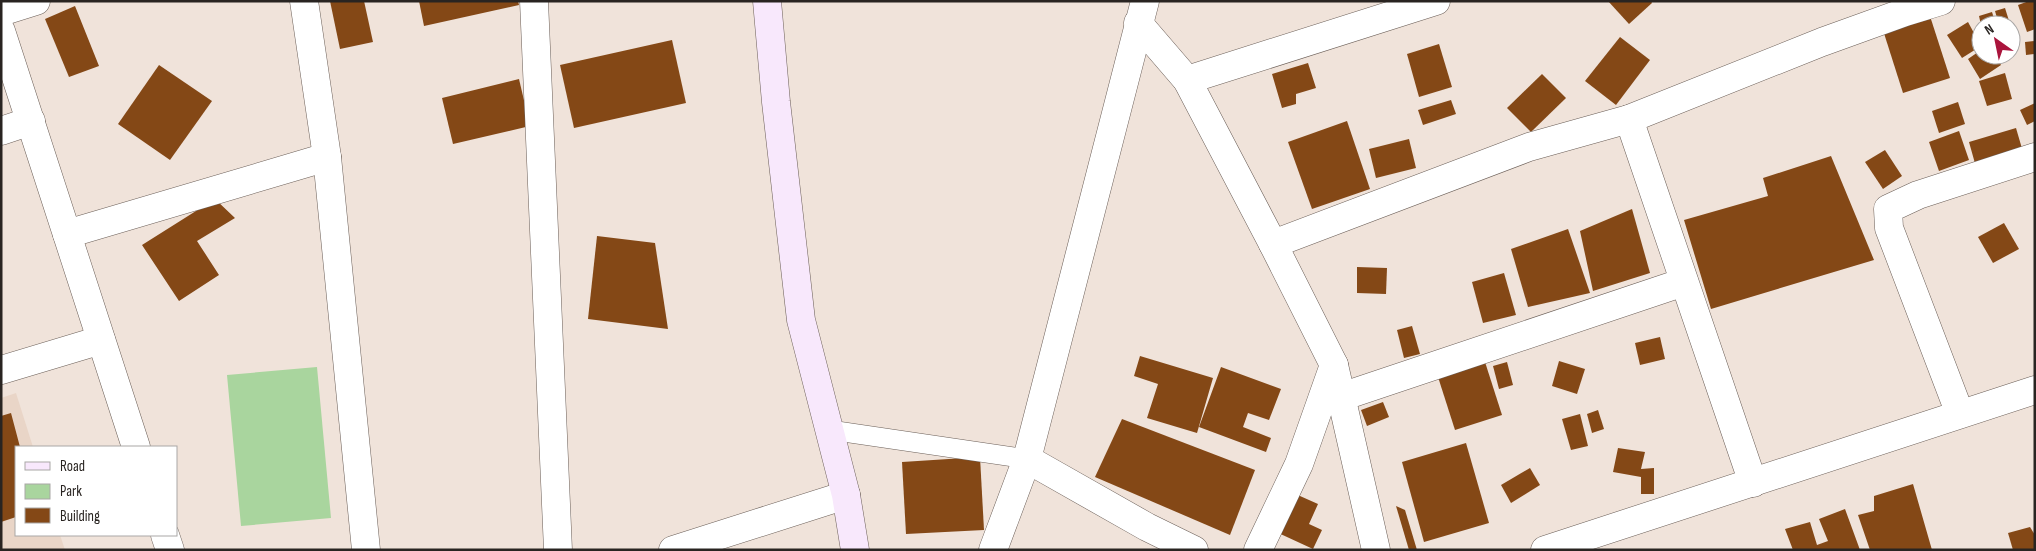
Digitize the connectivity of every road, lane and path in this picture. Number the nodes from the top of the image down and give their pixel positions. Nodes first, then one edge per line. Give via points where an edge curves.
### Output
1 (36, 1) edge
2 (304, 1) edge
3 (534, 1) edge
4 (767, 1) edge
5 (1436, 1) edge
6 (1941, 1) edge
7 (1, 12) edge
8 (1142, 12) edge
9 (1, 31) edge
10 (1187, 80) junction
11 (1629, 119) junction
12 (31, 121) junction
13 (1, 131) edge
14 (327, 157) junction
15 (2035, 157) edge
16 (67, 234) junction
17 (1273, 244) junction
18 (1684, 282) junction
19 (101, 340) junction
20 (1334, 365) junction
21 (1, 370) edge
22 (2035, 390) edge
23 (1341, 397) junction
24 (1960, 414) junction
25 (830, 430) junction
26 (136, 446) edge
27 (1027, 459) junction
28 (1753, 483) junction
29 (846, 495) junction
30 (165, 536) edge
31 (1558, 548) edge
32 (170, 550) edge
33 (366, 550) edge
34 (558, 550) edge
35 (673, 550) edge
36 (855, 550) edge
37 (993, 550) edge
38 (1194, 550) edge
39 (1258, 550) edge
40 (1376, 550) edge

1 - 7 street
2 - 14 street
3 - 34 street
4 - 25 street via 801,320
5 - 10 street
6 - 11 street via 1822,42
8 - 10 street
8 - 27 street
9 - 12 street
10 - 17 street
11 - 17 street via 1529,146
11 - 18 street
12 - 13 street
12 - 16 street
14 - 16 street
14 - 33 street
15 - 24 street via 1918,195 1888,209 1889,228
16 - 19 street
17 - 20 street
18 - 23 street
18 - 28 street
19 - 21 street
19 - 26 street
20 - 23 street
20 - 39 street via 1299,464
22 - 24 street
23 - 40 street
24 - 28 street
25 - 27 lane
25 - 29 street
27 - 37 street
27 - 38 street
28 - 31 street
29 - 35 street
29 - 36 street
30 - 32 street

